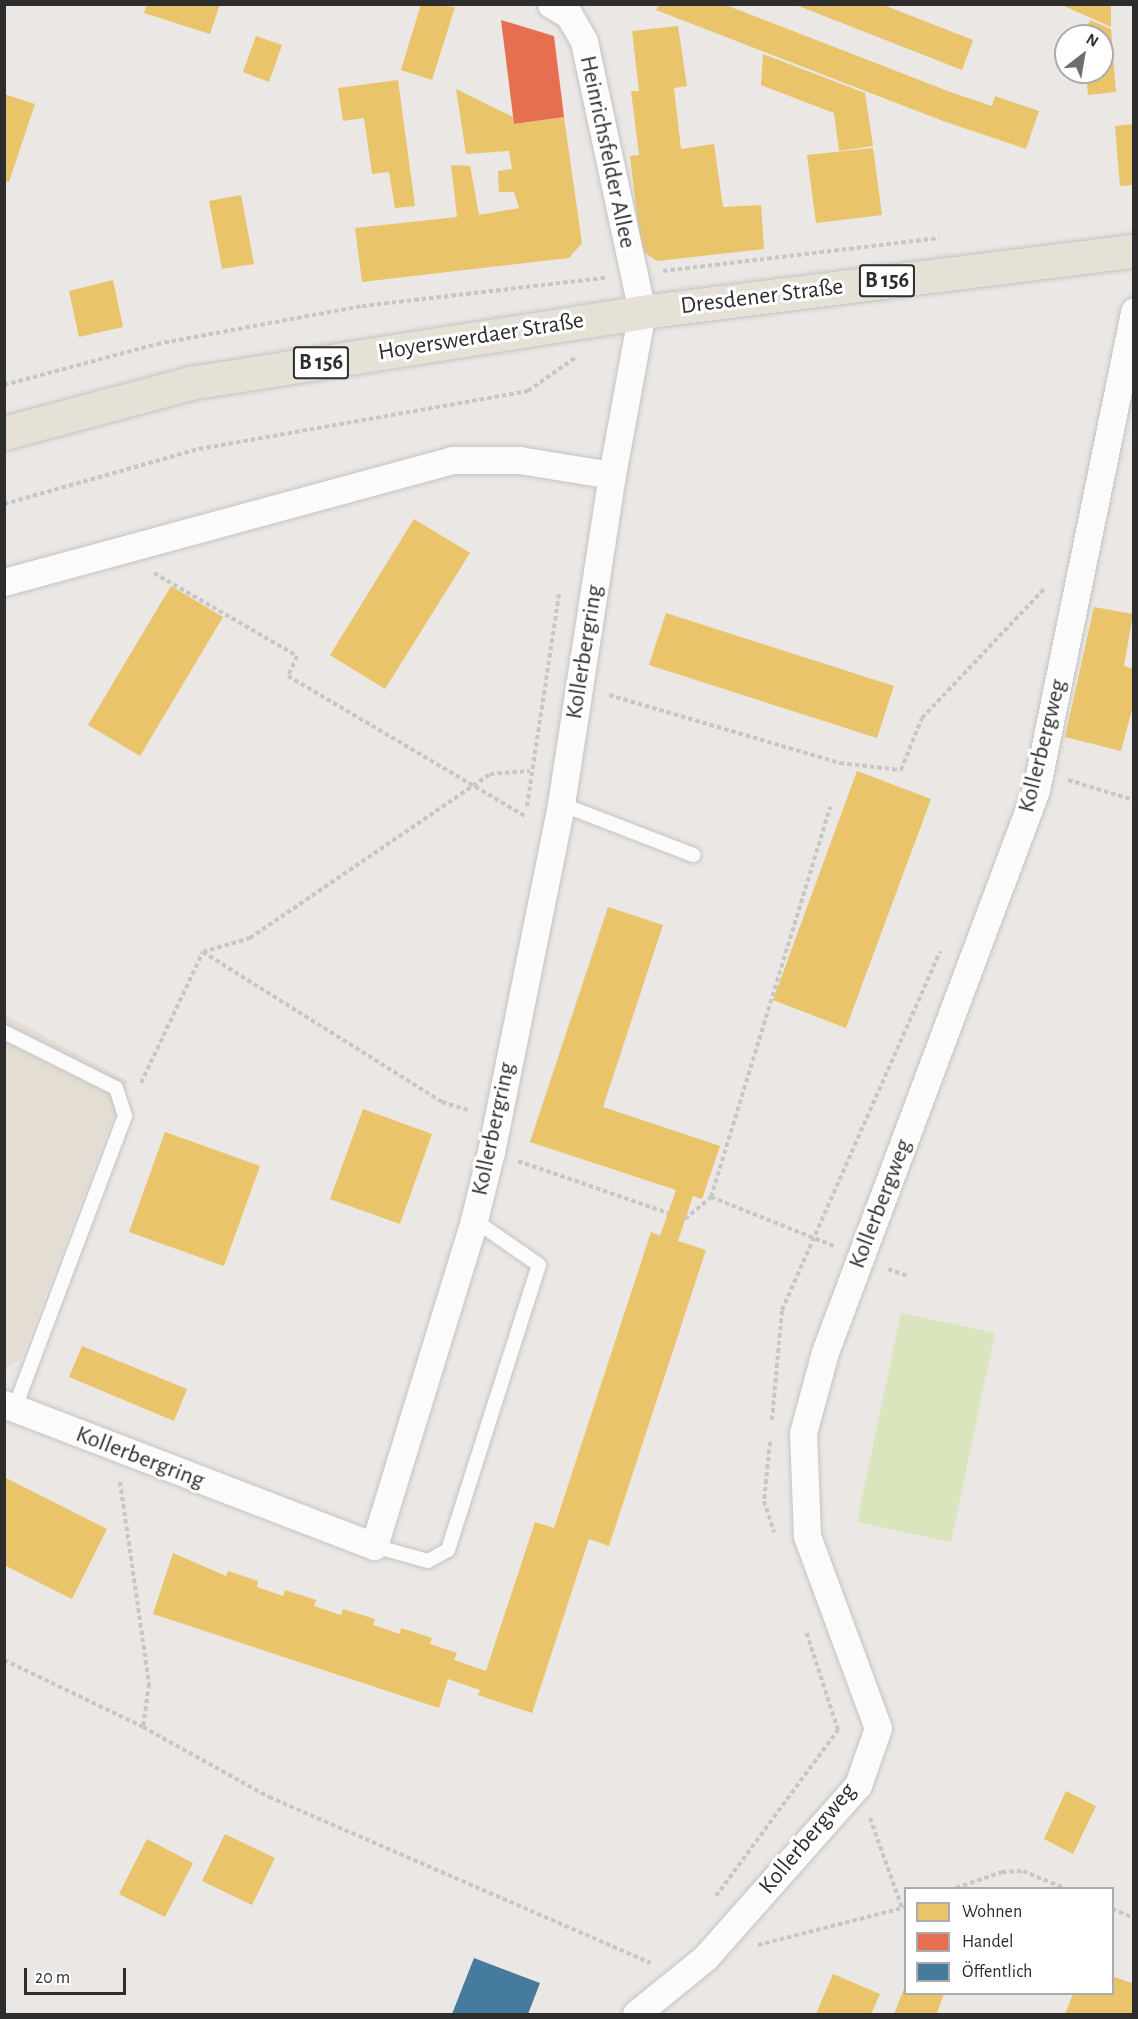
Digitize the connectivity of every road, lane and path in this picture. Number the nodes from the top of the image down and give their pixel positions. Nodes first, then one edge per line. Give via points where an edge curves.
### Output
1 (551, 4) edge
2 (1134, 251) edge
3 (1134, 311) edge
4 (638, 327) junction
5 (4, 433) edge
6 (612, 475) junction
7 (4, 504) edge
8 (117, 552) junction
9 (1053, 579) dead end
10 (4, 582) edge
11 (560, 589) dead end
12 (580, 686) junction
13 (530, 771) junction
14 (1041, 772) junction
15 (471, 786) junction
16 (1134, 800) edge
17 (561, 804) junction
18 (830, 807) dead end
19 (693, 855) dead end
20 (941, 947) dead end
21 (203, 952) junction
22 (4, 1032) edge
23 (125, 1116) junction
24 (497, 1118) junction
25 (491, 1152) junction
26 (711, 1197) junction
27 (668, 1212) dead end
28 (758, 1213) dead end
29 (685, 1219) dead end
30 (474, 1220) junction
31 (9, 1406) edge
32 (115, 1449) junction
33 (775, 1534) dead end
34 (374, 1546) junction
35 (803, 1621) dead end
36 (4, 1660) edge
37 (143, 1727) junction
38 (959, 1887) edge
39 (1062, 1887) edge
40 (711, 1901) dead end
41 (904, 1907) edge
42 (1114, 1909) edge
43 (1134, 1918) edge
44 (705, 1958) junction
45 (636, 2014) edge

1 - 4 street, Heinrichsfelder Allee via 569,15 584,41
2 - 4 main road, Dresdener Straße / B 156
3 - 14 street, Kollerbergweg
4 - 5 main road, Hoyerswerdaer Straße / B 156 via 190,383
4 - 6 street, Kollerbergring
4 - 7 path via 577,356 528,391 199,449
6 - 8 street via 519,460 452,460
6 - 12 street, Kollerbergring
8 - 10 street
8 - 15 path via 297,656 288,676
9 - 12 path via 922,718 901,770 840,764
11 - 13 path
12 - 17 street, Kollerbergring
13 - 15 path via 490,774
13 - 15 path via 525,819
14 - 16 path
14 - 44 street, Kollerbergweg via 825,1352 803,1433 807,1536 878,1728 858,1785
15 - 21 path via 250,938
17 - 19 lane
17 - 24 street, Kollerbergring
18 - 26 path
20 - 33 path via 782,1310 764,1501
21 - 23 path
21 - 24 path via 442,1102
22 - 23 lane via 116,1088
23 - 31 lane
24 - 25 street, Kollerbergring
25 - 27 path
25 - 30 street, Kollerbergring
26 - 28 path
26 - 29 path
30 - 34 street, Kollerbergring
30 - 34 lane via 539,1265 448,1550 428,1561
31 - 32 street, Kollerbergring
32 - 34 street, Kollerbergring
32 - 37 path via 149,1683
35 - 40 path via 838,1730
36 - 37 path
37 - 44 path via 269,1797 662,1968
38 - 39 path via 1002,1872 1023,1871
41 - 44 path
42 - 43 path
44 - 45 street, Kollerbergweg

